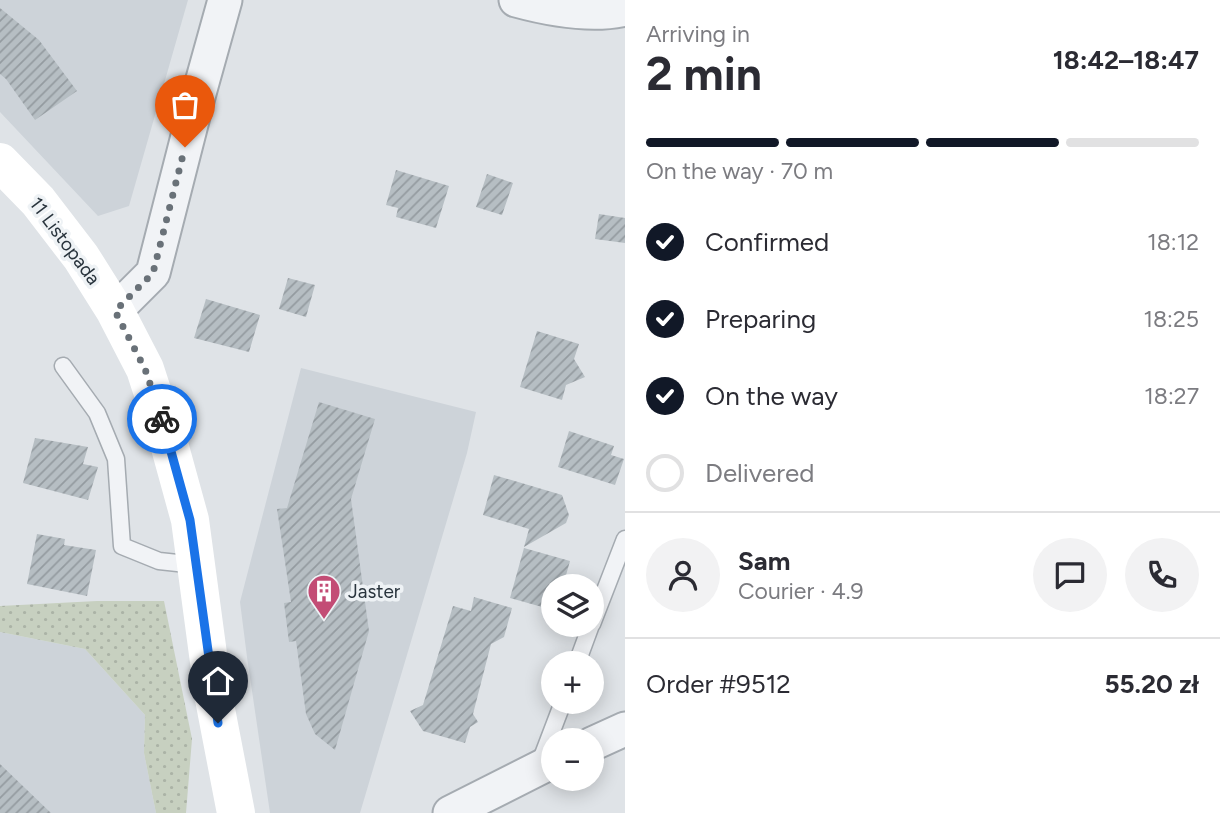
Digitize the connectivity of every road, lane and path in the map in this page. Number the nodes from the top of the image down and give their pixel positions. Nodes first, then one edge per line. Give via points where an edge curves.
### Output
1 (225, 0) edge
2 (530, 2) edge
3 (625, 9) edge
4 (0, 162) edge
5 (115, 311) junction
6 (63, 366) dead end
7 (625, 539) edge
8 (196, 565) junction
9 (604, 592) edge
10 (625, 729) edge
11 (604, 739) edge
12 (541, 767) edge
13 (236, 813) edge
14 (450, 813) edge

1 - 5 street via 153,273
2 - 3 street via 576,11
4 - 5 main road, 11 Listopada via 38,201
5 - 8 main road, 11 Listopada via 145,369 169,440 190,520
6 - 8 lane via 97,413 116,458 122,546 159,561
7 - 9 lane
8 - 13 main road, 11 Listopada via 214,699
10 - 11 street
12 - 14 street

